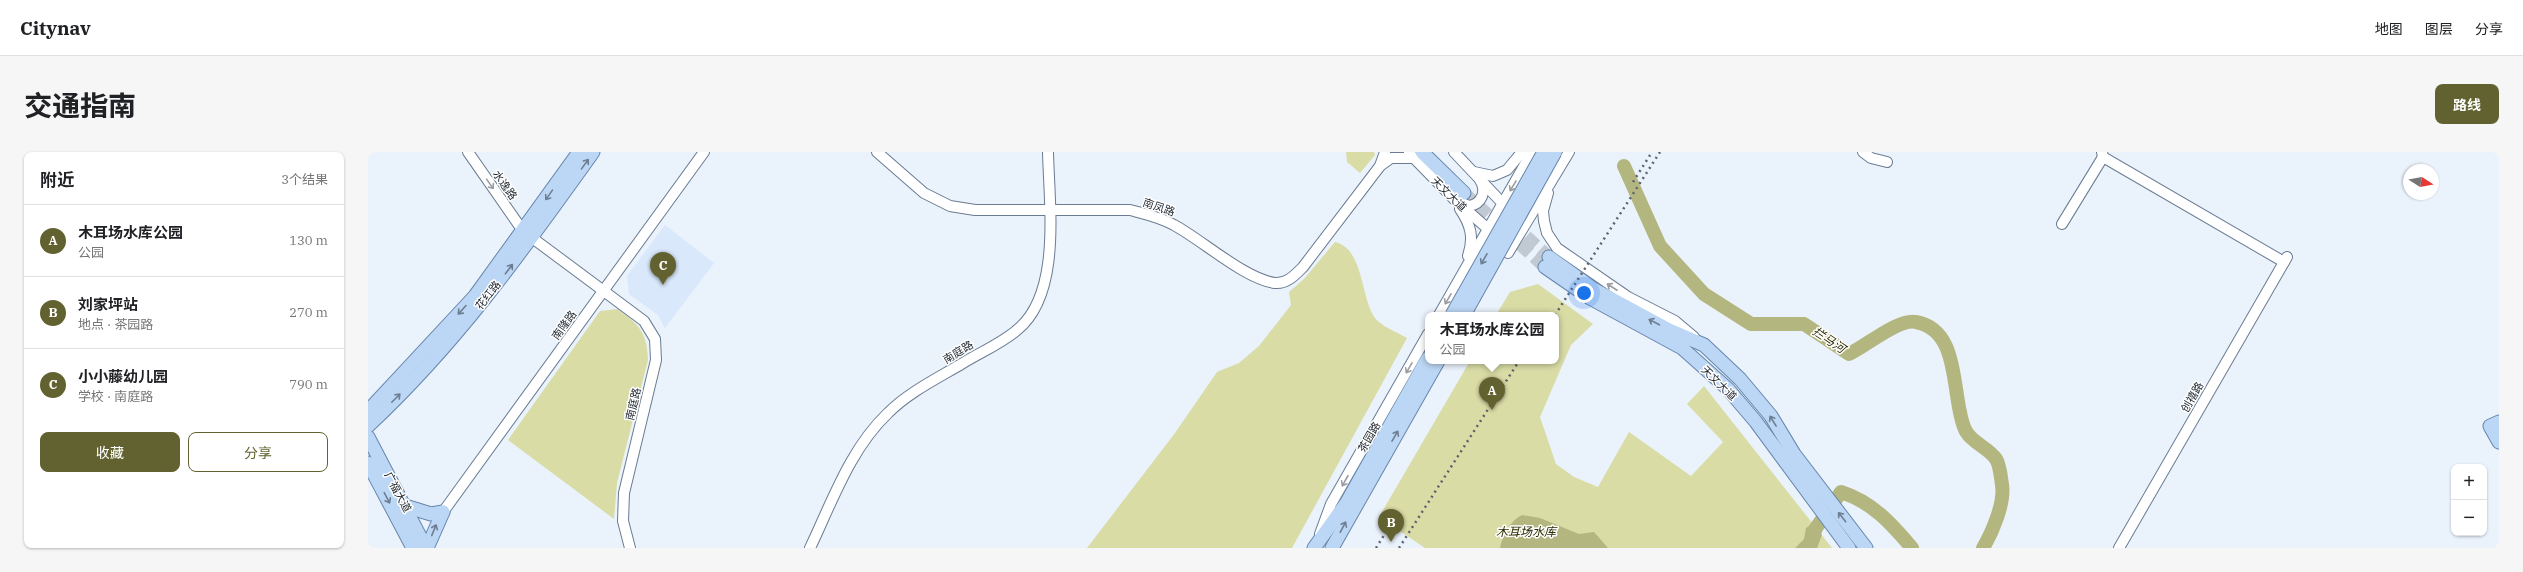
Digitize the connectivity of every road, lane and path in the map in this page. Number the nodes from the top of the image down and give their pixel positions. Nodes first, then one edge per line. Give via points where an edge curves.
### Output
1 (468, 152) edge
2 (579, 152) edge
3 (593, 152) edge
4 (704, 152) edge
5 (877, 152) edge
6 (1048, 152) edge
7 (1384, 152) edge
8 (1434, 152) edge
9 (1454, 152) edge
10 (1544, 152) edge
11 (1555, 152) edge
12 (1569, 152) edge
13 (1863, 152) edge
14 (1414, 154) edge
15 (1528, 154) edge
16 (2103, 154) edge
17 (1887, 162) dead end
18 (1380, 166) junction
19 (1474, 172) junction
20 (1555, 176) junction
21 (1463, 193) junction
22 (1502, 203) junction
23 (1049, 210) junction
24 (1525, 224) junction
25 (2062, 224) dead end
26 (1487, 228) junction
27 (527, 235) junction
28 (1550, 258) junction
29 (1462, 275) junction
30 (604, 291) junction
31 (1441, 312) edge
32 (1454, 312) edge
33 (1466, 312) edge
34 (1425, 339) edge
35 (434, 351) junction
36 (1425, 364) edge
37 (1436, 364) edge
38 (385, 394) junction
39 (368, 399) edge
40 (368, 411) edge
41 (382, 413) junction
42 (2499, 422) edge
43 (368, 426) edge
44 (368, 437) edge
45 (2499, 442) edge
46 (1789, 458) junction
47 (372, 465) edge
48 (1350, 504) junction
49 (405, 506) junction
50 (443, 512) junction
51 (1315, 546) edge
52 (413, 548) edge
53 (426, 548) edge
54 (630, 548) edge
55 (810, 548) edge
56 (1332, 548) edge
57 (1849, 548) edge
58 (1866, 548) edge
59 (2119, 548) edge

1 -> 27 street, 水逸路
2 -> 27 main road, 花红路
27 -> 3 main road, 花红路
4 - 30 street, 南隆路
5 - 23 street, 南凤路 via 924,193 950,206 975,210
6 - 23 street, 南庭路
7 - 18 street
8 - 21 main road, 天文大道
9 - 19 street
10 -> 32 main road, bridge
11 - 33 main road, bridge
12 - 20 street
13 - 17 street via 1871,158
14 - 18 street via 1391,158
14 - 21 main road, 天文大道
15 - 19 street via 1507,170 1493,176
15 - 20 street via 1527,176 1530,181 1543,184
15 -> 22 street
16 - 25 street
16 - 59 street, 创禧路 via 2285,259
18 - 23 street, 南凤路 via 1303,267 1290,280 1276,283 1259,278 1173,224 1153,216 1130,210
19 - 21 street via 1482,184 1480,200 1469,206
19 - 22 street
20 - 24 street
20 - 28 street via 1545,201 1544,221
21 - 26 street, 天文大道
21 - 29 street via 1472,236
22 - 24 street
22 - 26 street
23 - 55 street, 南庭路 via 1048,272 1042,295 1032,314 1018,330 914,393 888,412 862,444 852,461
24 - 26 street, 天文大道 via 1508,253
26 - 29 street
27 - 30 street, 南庭路
27 - 35 main road, 花红路 via 484,302
28 - 46 main road, 天文大道 via 1590,298 1682,348 1728,389
46 -> 28 main road, 天文大道 via 1765,409 1704,345 1595,290
29 -> 31 street
30 - 50 street, 南隆路
30 - 54 street, 南庭路 via 644,321 655,339 656,360 624,493 623,520
34 -> 51 street, 茶园路 via 1331,504
35 - 38 main road, 花红路
41 -> 35 main road, 花红路
36 - 48 main road, 茶园路
48 -> 37 main road, 茶园路
38 - 39 main road
38 - 40 main road, 花红路
41 - 43 main road, 花红路
41 - 47 main road
42 - 45 main road via 2490,426
44 - 47 main road, 广福大道
46 - 57 main road, 天文大道
58 -> 46 main road, 天文大道
47 - 49 main road, 广福大道
47 -> 52 main road, 广福大道
48 - 51 main road, 茶园路
56 -> 48 main road, 茶园路
49 - 50 main road via 431,514
49 - 53 main road, 广福大道
53 -> 50 main road

